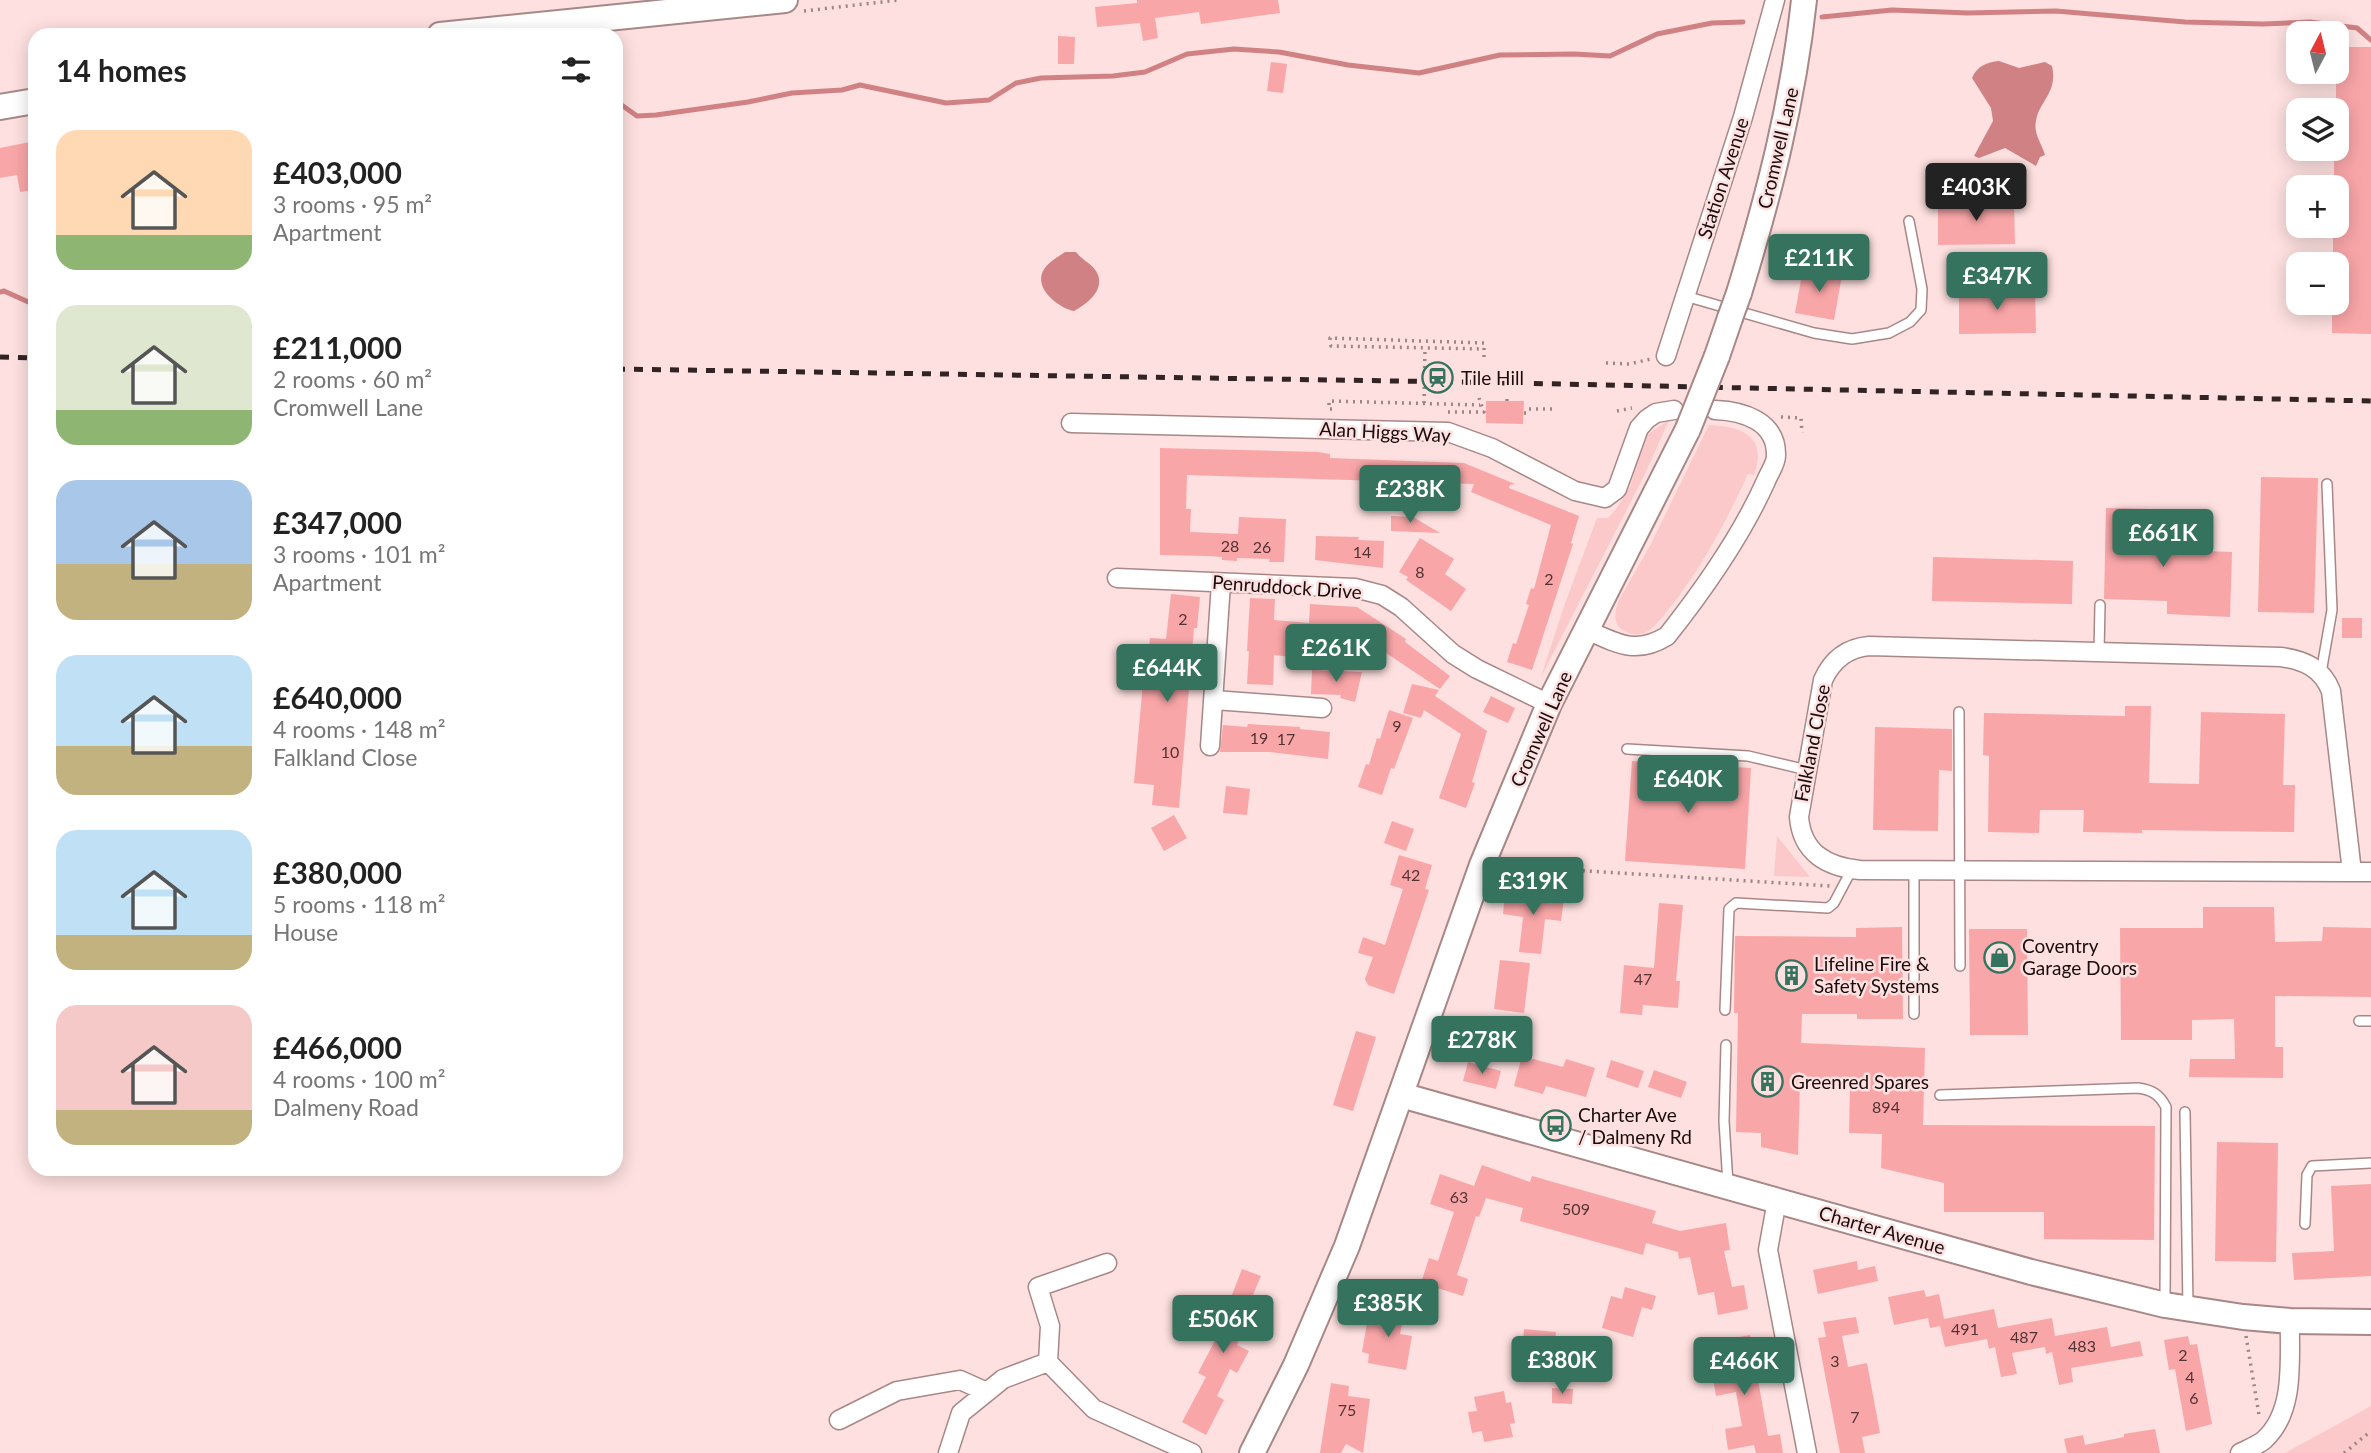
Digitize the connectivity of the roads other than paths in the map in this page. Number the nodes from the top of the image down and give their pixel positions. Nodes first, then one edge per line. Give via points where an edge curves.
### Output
1 (785, 0) edge
2 (1775, 0) edge
3 (1804, 0) edge
4 (509, 28) edge
5 (28, 102) edge
6 (0, 107) edge
7 (1909, 220) dead end
8 (1685, 296) junction
9 (1666, 356) road end
10 (1715, 410) dead end
11 (1681, 420) junction
12 (1071, 423) dead end
13 (2327, 484) dead end
14 (1117, 578) dead end
15 (1221, 583) junction
16 (2100, 605) dead end
17 (1587, 630) junction
18 (2099, 652) junction
19 (2321, 673) junction
20 (1214, 700) junction
21 (1549, 705) junction
22 (1322, 708) dead end
23 (1959, 712) dead end
24 (1210, 746) dead end
25 (1626, 749) dead end
26 (1807, 770) junction
27 (1852, 869) junction
28 (1914, 870) junction
29 (1961, 870) junction
30 (2352, 872) junction
31 (2371, 872) edge
32 (1960, 966) dead end
33 (1725, 1010) dead end
34 (1914, 1014) dead end
35 (2359, 1021) dead end
36 (2371, 1021) edge
37 (1726, 1045) dead end
38 (1401, 1095) junction
39 (1940, 1095) dead end
40 (2185, 1112) dead end
41 (2371, 1163) edge
42 (1728, 1186) junction
43 (1777, 1200) junction
44 (2305, 1224) dead end
45 (1107, 1263) dead end
46 (2176, 1307) junction
47 (2290, 1321) junction
48 (2371, 1322) edge
49 (1048, 1362) junction
50 (987, 1392) junction
51 (839, 1420) dead end
52 (948, 1453) edge
53 (1192, 1453) edge
54 (1252, 1453) edge
55 (1807, 1453) edge
56 (2241, 1453) edge

1 - 4 street
2 - 8 street, Station Avenue
3 - 11 street, Cromwell Lane, bridge via 1783,139 1739,293 1717,356
5 - 6 street
7 - 8 lane via 1922,289 1921,310 1889,333 1852,339 1814,333
8 - 9 street, Station Avenue
10 - 17 street via 1746,414 1774,437 1776,458 1740,532 1667,636 1652,645 1631,646
11 - 12 street, Alan Higgs Way via 1656,412 1647,419 1639,428 1616,489 1605,498 1575,491 1492,448 1448,432
11 - 17 street, Cromwell Lane
13 - 19 lane via 2332,610
14 - 15 street, Penruddock Drive
15 - 20 street
15 - 21 street, Penruddock Drive via 1355,588 1382,595 1453,654
16 - 18 lane
17 - 21 street, Cromwell Lane
18 - 19 street, Falkland Close via 2291,658
18 - 26 street, Falkland Close via 1869,646 1852,650 1832,663 1823,680
19 - 30 street via 2333,701
20 - 22 street
20 - 24 street
21 - 38 street, Cromwell Lane via 1482,865
23 - 29 lane
25 - 26 lane via 1748,756
26 - 27 street, Falkland Close via 1799,817 1803,838 1822,859
27 - 28 street, Falkland Close
27 - 33 lane via 1828,908 1736,903 1729,909
28 - 29 street, Falkland Close
28 - 34 lane
29 - 30 street, Falkland Close
29 - 32 lane
30 - 31 street, Falkland Close
35 - 36 lane
37 - 42 lane
38 - 42 street, Charter Avenue
38 - 54 street, Cromwell Lane via 1347,1245
39 - 46 lane via 2138,1088 2157,1094 2166,1107
40 - 46 lane
41 - 44 lane via 2312,1166 2307,1175
42 - 43 street, Charter Avenue
43 - 46 street, Charter Avenue via 2031,1272
43 - 55 street via 1768,1251
45 - 49 street via 1038,1287 1050,1326
46 - 47 street, Charter Avenue
47 - 48 street, Charter Avenue
47 - 56 street via 2287,1398 2264,1440
49 - 50 street via 1003,1379
49 - 53 street via 1094,1409
50 - 51 street via 960,1380 897,1391
50 - 52 street via 961,1413

